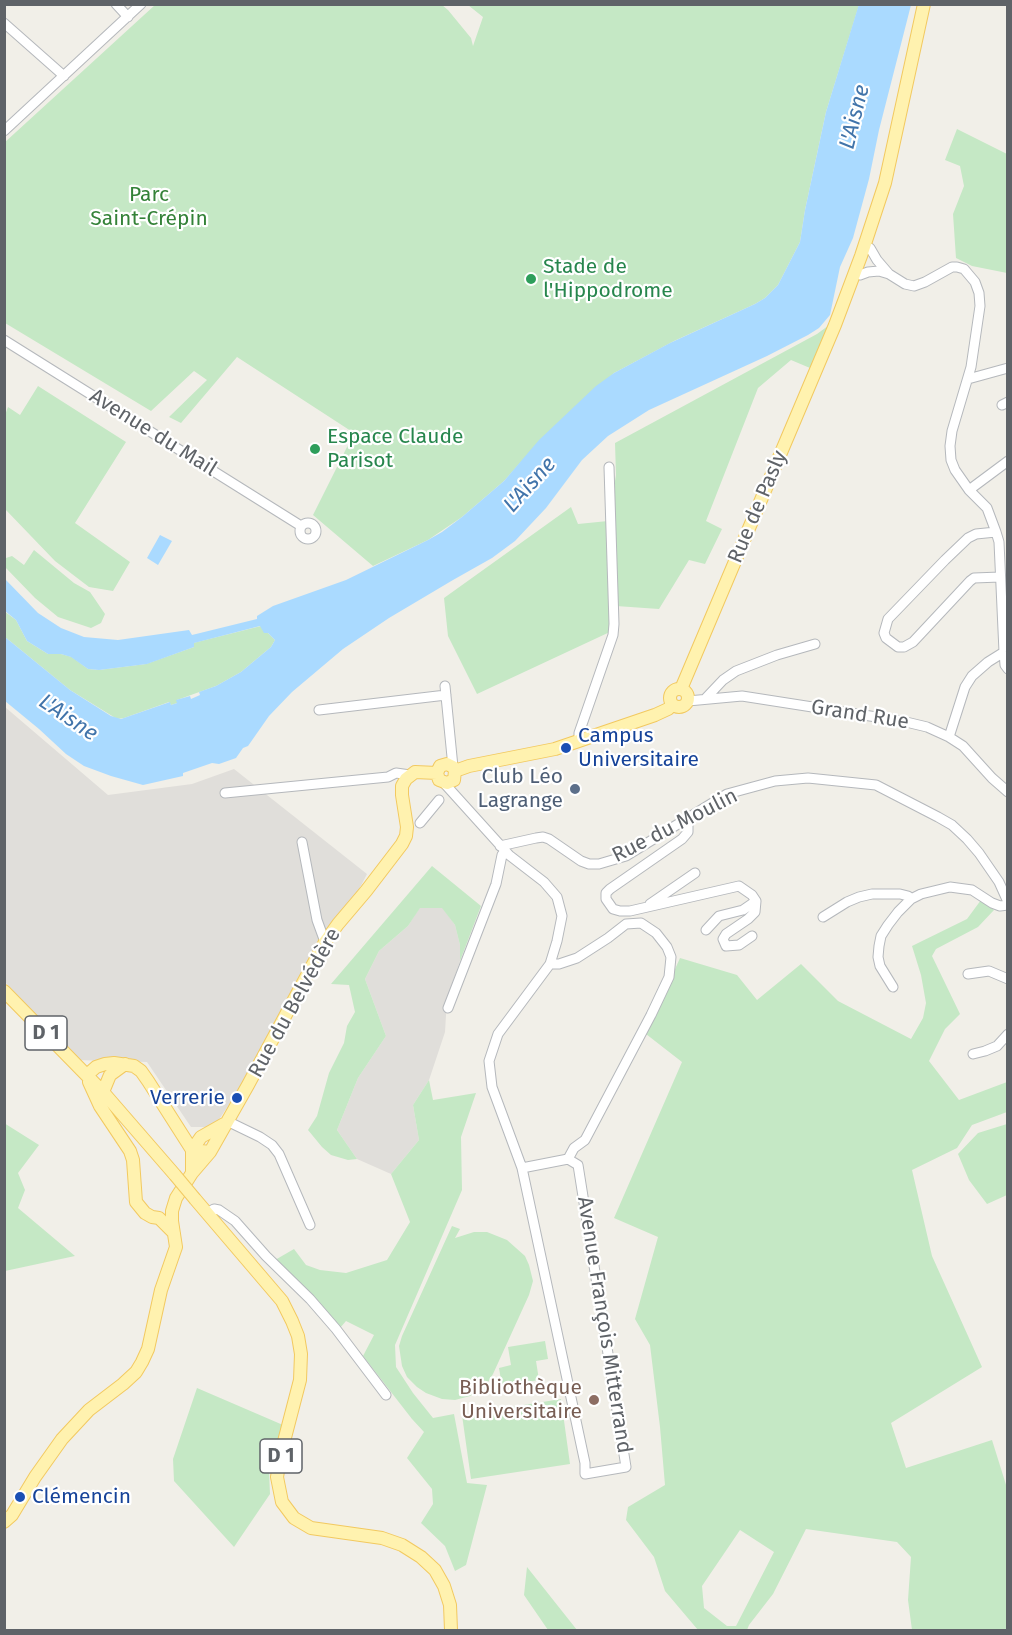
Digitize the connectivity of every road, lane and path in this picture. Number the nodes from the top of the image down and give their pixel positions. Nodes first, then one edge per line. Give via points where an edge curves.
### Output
1 (116, 4) edge
2 (141, 4) edge
3 (924, 4) edge
4 (128, 17) junction
5 (4, 23) edge
6 (64, 76) junction
7 (4, 131) edge
8 (885, 183) junction
9 (870, 248) junction
10 (889, 274) junction
11 (860, 275) junction
12 (835, 325) junction
13 (4, 340) edge
14 (1008, 369) edge
15 (968, 379) junction
16 (1008, 461) edge
17 (609, 467) dead end
18 (969, 490) junction
19 (301, 526) dead end
20 (996, 532) junction
21 (1000, 577) junction
22 (815, 644) dead end
23 (1004, 652) junction
24 (1008, 669) edge
25 (681, 689) junction
26 (705, 699) junction
27 (688, 701) junction
28 (672, 705) junction
29 (319, 710) dead end
30 (949, 737) junction
31 (579, 741) junction
32 (410, 775) junction
33 (449, 775) junction
34 (388, 777) junction
35 (402, 786) junction
36 (1008, 792) edge
37 (225, 794) dead end
38 (439, 800) dead end
39 (688, 817) junction
40 (420, 823) dead end
41 (302, 842) dead end
42 (503, 848) junction
43 (695, 873) dead end
44 (1003, 880) edge
45 (911, 899) junction
46 (756, 902) junction
47 (1008, 904) edge
48 (645, 907) junction
49 (823, 916) dead end
50 (706, 930) dead end
51 (752, 936) dead end
52 (325, 942) junction
53 (550, 964) junction
54 (968, 974) dead end
55 (1008, 979) edge
56 (893, 987) dead end
57 (4, 991) edge
58 (448, 1008) dead end
59 (1008, 1034) edge
60 (973, 1054) dead end
61 (125, 1064) junction
62 (87, 1075) junction
63 (103, 1092) junction
64 (227, 1121) junction
65 (176, 1126) junction
66 (201, 1137) junction
67 (192, 1150) junction
68 (210, 1152) junction
69 (568, 1159) junction
70 (522, 1168) junction
71 (192, 1173) junction
72 (172, 1211) junction
73 (207, 1213) junction
74 (159, 1218) junction
75 (310, 1225) dead end
76 (174, 1233) junction
77 (386, 1395) dead end
78 (5, 1523) edge
79 (451, 1630) edge

1 - 4 street
2 - 4 street
3 - 8 main road, Rue de Pasly
4 - 6 street
5 - 6 street
6 - 7 street
8 - 9 main road, Rue de Pasly
8 - 12 main road, Rue de Pasly
9 - 10 street
9 - 11 main road, Rue de Pasly
10 - 11 street via 879,271
10 - 15 street via 914,286 952,267 971,275 980,306
11 - 12 main road, Rue de Pasly
12 - 25 main road, Rue de Pasly
13 - 19 street, Avenue du Mail
14 - 15 street
15 - 18 street via 950,446 955,470
16 - 18 street
17 - 31 street via 614,635
18 - 20 street via 987,508
20 - 21 street
20 - 21 street via 968,538 945,560 888,619 886,638 904,647 970,581
21 - 23 street
22 - 26 street via 736,671
23 - 24 street
23 - 30 street via 972,676
25 - 27 main road via 687,692
25 - 28 main road via 672,693
26 - 27 street, Grand Rue
26 - 30 street, Grand Rue via 742,696 902,722
27 - 28 main road via 681,708
28 - 31 main road via 656,715
29 - 33 street via 446,691
30 - 36 street, Grand Rue
31 - 33 main road via 469,766
32 - 33 main road
32 - 34 street via 396,773
32 - 35 main road
33 - 42 street, Avenue François Mitterrand via 452,794
34 - 35 street
34 - 37 street
35 - 52 main road, Rue du Belvédère via 406,836
38 - 40 street
39 - 42 street, Rue du Moulin via 626,856 599,864 581,861 543,837
39 - 44 street, Rue du Moulin via 727,794 775,781 808,777 876,785 952,825
39 - 48 street via 688,832 682,839 606,893 614,909 630,911
41 - 52 street
42 - 53 street, Avenue François Mitterrand via 557,897 562,916
42 - 58 street via 496,884
43 - 48 street
44 - 47 street, Rue du Moulin
45 - 47 street via 950,887 972,890 1000,906
45 - 49 street via 900,894 872,894
45 - 56 street via 881,936 880,966
46 - 48 street via 739,886
46 - 50 street via 719,916
46 - 51 street via 755,912 723,939 726,946 739,945
52 - 64 main road, Rue du Belvédère
53 - 69 street via 577,958 626,924 641,923 656,933 671,957 669,977 651,1015 585,1140
53 - 70 street, Avenue François Mitterrand via 498,1034 489,1061 492,1087
54 - 55 street via 989,971
57 - 62 main road, D 1
59 - 60 street via 997,1046
61 - 62 main road via 105,1064
61 - 63 main road via 110,1075
61 - 65 main road via 141,1071
62 - 63 main road, D 1
62 - 74 main road via 100,1107 130,1151 136,1202 145,1213
63 - 73 main road, D 1, bridge
64 - 66 main road
64 - 68 main road, Rue du Belvédère
64 - 75 street via 272,1145
65 - 66 main road
65 - 67 main road
66 - 67 main road
66 - 68 main road
67 - 68 main road
67 - 71 main road
68 - 71 main road, Rue du Belvédère
69 - 70 street
69 - 70 street, Avenue François Mitterrand via 578,1165 626,1467 585,1474
71 - 72 main road, Rue du Belvédère
72 - 74 main road
72 - 76 main road
73 - 77 street via 219,1210 235,1221 310,1299
73 - 79 main road, D 1 via 282,1301 300,1346 300,1380 277,1477 282,1502 294,1518 311,1528 382,1538 421,1557 444,1586
74 - 76 main road
76 - 78 main road via 176,1246 142,1362 136,1372 89,1410 62,1439

